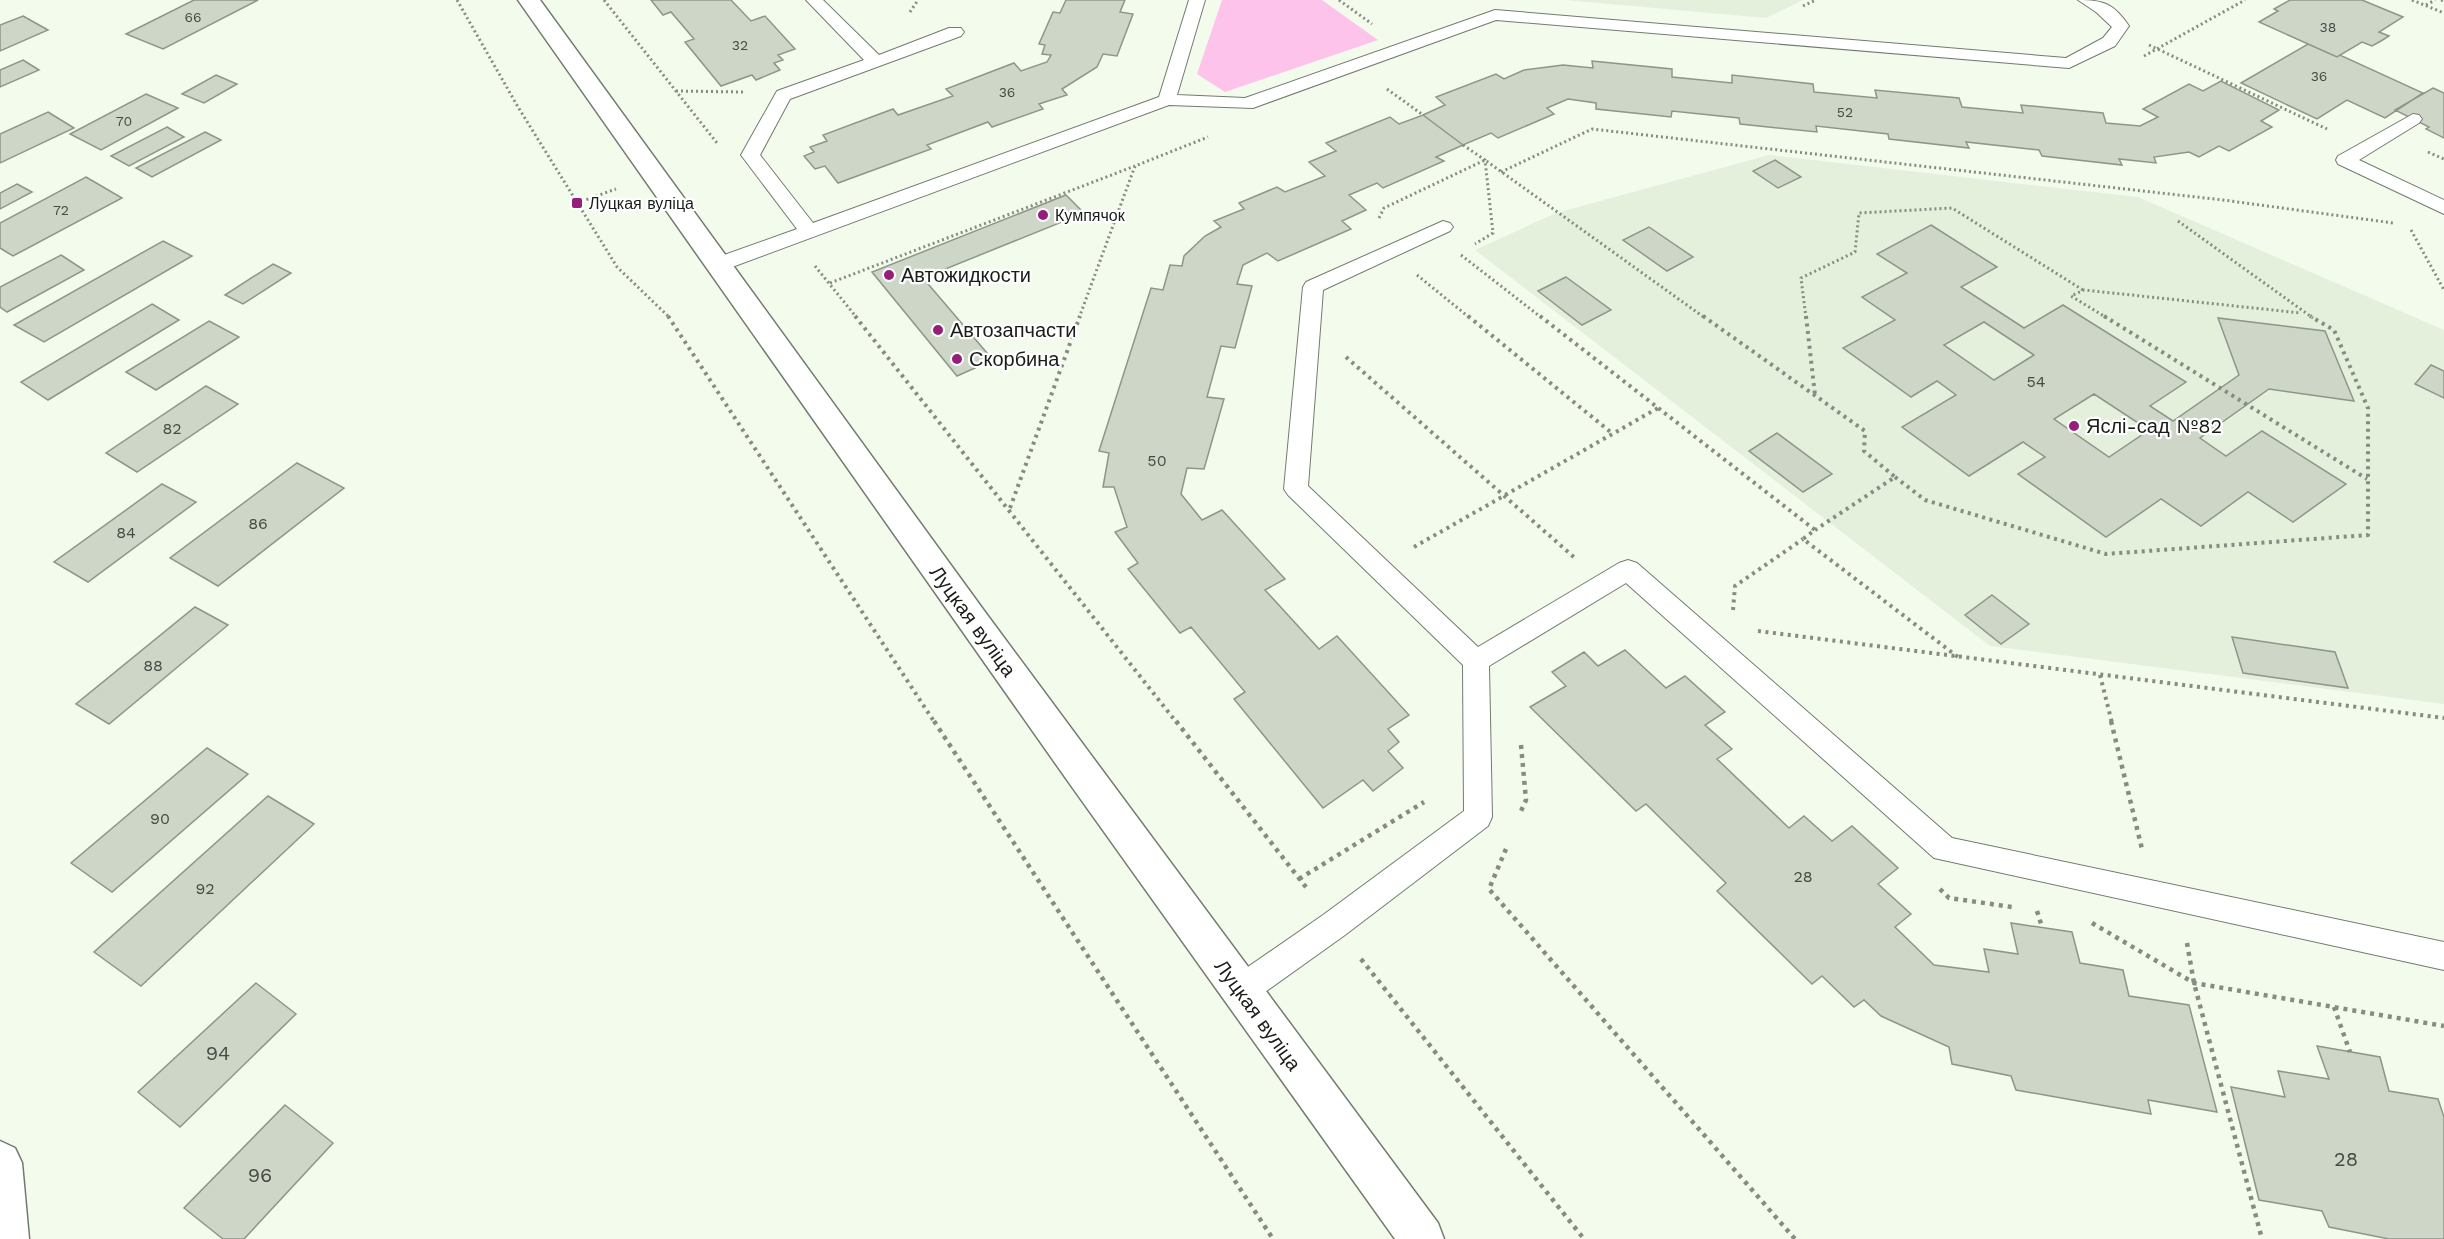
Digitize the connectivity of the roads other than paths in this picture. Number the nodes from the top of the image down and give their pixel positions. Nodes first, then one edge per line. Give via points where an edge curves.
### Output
1 (529, 0) edge
2 (814, 0) edge
3 (1197, 0) edge
4 (2102, 2) edge
5 (955, 32) dead end
6 (876, 62) junction
7 (1167, 100) junction
8 (2413, 119) dead end
9 (2444, 208) edge
10 (1443, 227) dead end
11 (809, 231) junction
12 (717, 265) junction
13 (1476, 661) junction
14 (2444, 956) edge
15 (1240, 991) junction
16 (0, 1163) edge
17 (7, 1239) edge
18 (1422, 1239) edge

1 - 12 main road, Луцкая вуліца
2 - 6 lane
3 - 7 lane
4 - 7 lane via 2121,26 2109,42 2069,63 1495,15 1247,104
5 - 6 lane
6 - 11 lane via 783,95 750,155
7 - 11 lane
8 - 9 lane via 2345,160
10 - 13 lane via 1312,287 1296,489
11 - 12 lane
12 - 15 main road, Луцкая вуліца
13 - 14 lane via 1628,570 1944,849
13 - 15 lane via 1478,817
15 - 18 main road, Луцкая вуліца
16 - 17 main road

